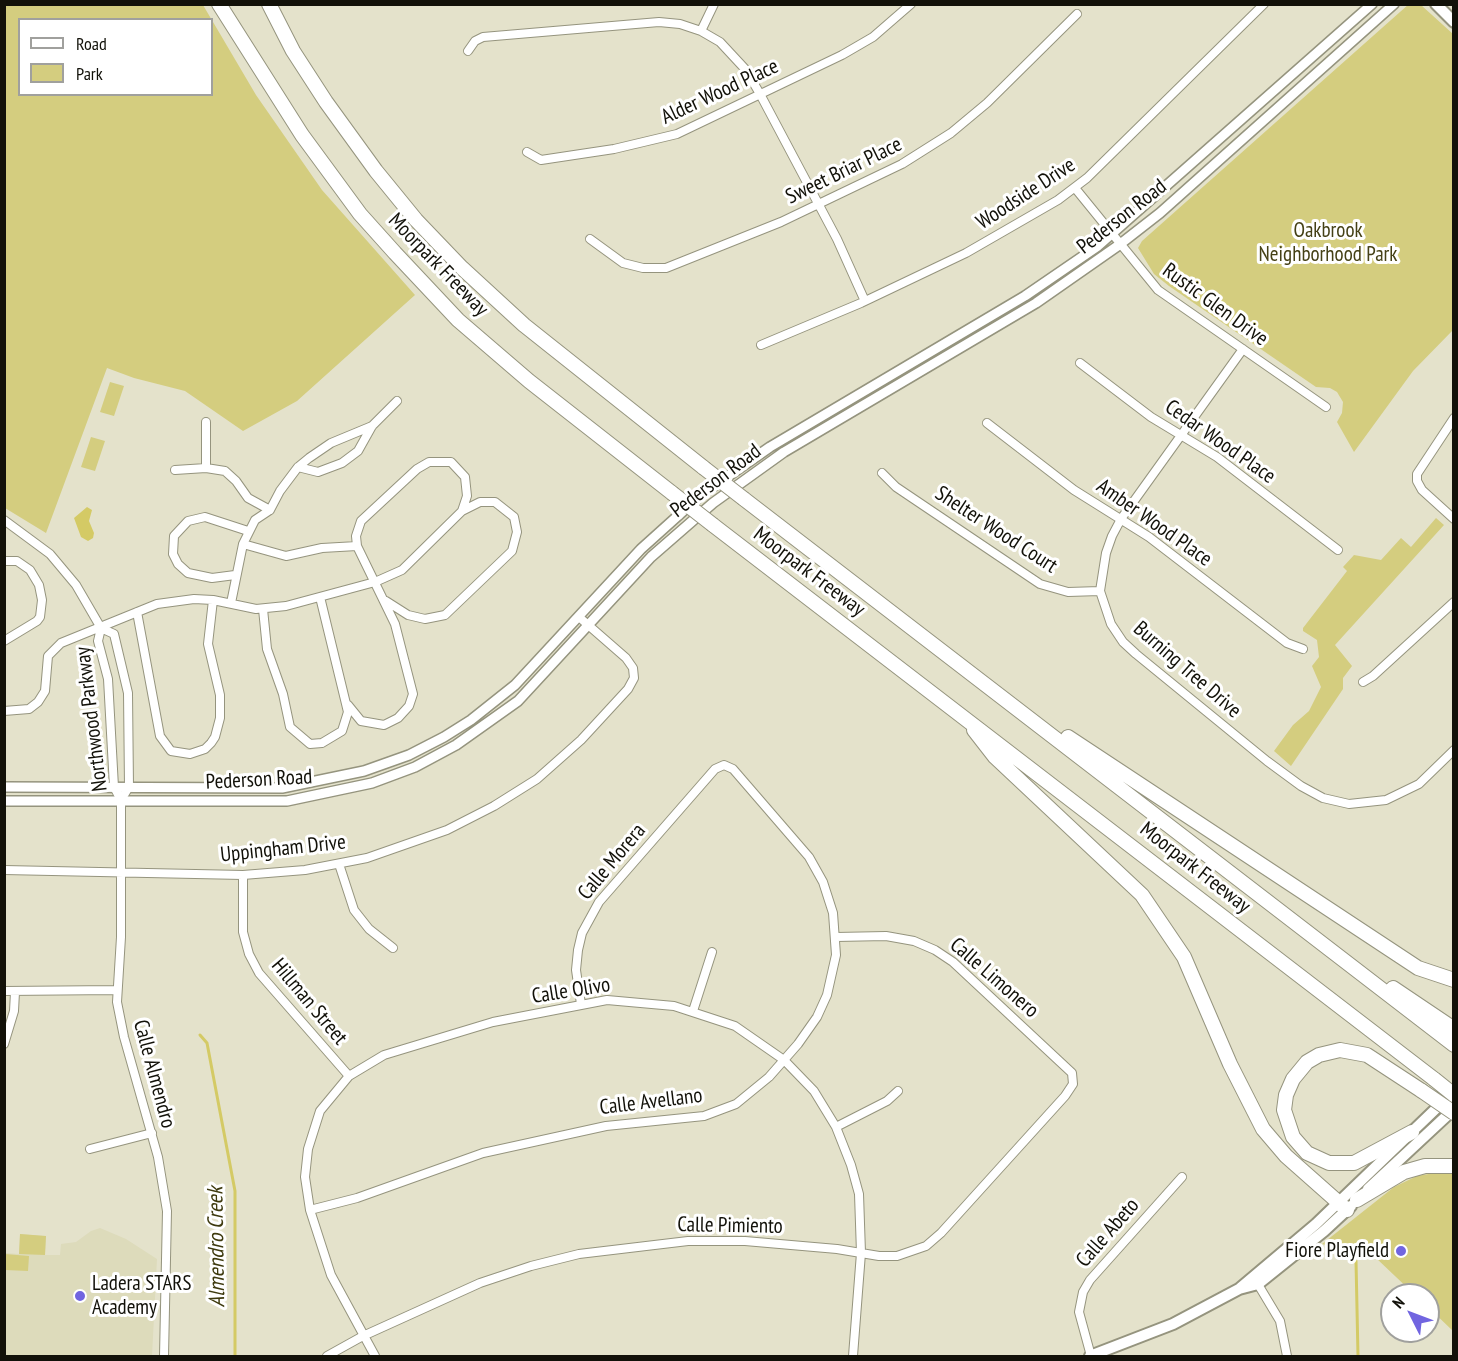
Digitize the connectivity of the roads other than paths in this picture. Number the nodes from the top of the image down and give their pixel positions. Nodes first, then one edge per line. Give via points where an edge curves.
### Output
1 (219, 4) edge
2 (269, 4) edge
3 (714, 4) edge
4 (911, 4) edge
5 (1264, 4) edge
6 (1372, 4) edge
7 (1394, 4) edge
8 (1436, 4) edge
9 (1077, 14) dead end
10 (1454, 22) edge
11 (701, 31) junction
12 (468, 51) dead end
13 (760, 94) junction
14 (527, 152) dead end
15 (1075, 188) junction
16 (818, 202) junction
17 (1112, 235) junction
18 (590, 239) dead end
19 (1119, 245) junction
20 (864, 299) junction
21 (761, 345) dead end
22 (1244, 349) junction
23 (1080, 363) dead end
24 (397, 401) dead end
25 (1326, 407) dead end
26 (1454, 418) edge
27 (206, 422) dead end
28 (987, 423) dead end
29 (372, 426) junction
30 (1182, 435) junction
31 (298, 467) junction
32 (206, 468) junction
33 (175, 470) dead end
34 (882, 472) dead end
35 (270, 510) junction
36 (462, 511) junction
37 (1121, 519) junction
38 (1454, 519) edge
39 (5, 522) edge
40 (248, 531) junction
41 (243, 544) junction
42 (357, 546) junction
43 (1338, 550) dead end
44 (4, 561) edge
45 (235, 575) junction
46 (375, 582) junction
47 (1100, 591) junction
48 (320, 597) junction
49 (213, 600) junction
50 (386, 601) junction
51 (1454, 602) edge
52 (231, 603) junction
53 (263, 609) junction
54 (137, 612) junction
55 (579, 617) junction
56 (589, 626) junction
57 (101, 628) junction
58 (4, 641) edge
59 (1303, 650) dead end
60 (943, 652) junction
61 (1363, 682) dead end
62 (348, 705) junction
63 (4, 711) edge
64 (964, 716) junction
65 (1454, 750) edge
66 (724, 765) joint
67 (4, 787) edge
68 (114, 787) junction
69 (129, 787) junction
70 (120, 800) junction
71 (4, 801) edge
72 (339, 864) junction
73 (4, 870) edge
74 (122, 873) junction
75 (243, 875) junction
76 (1298, 924) junction
77 (836, 937) junction
78 (393, 948) dead end
79 (712, 952) dead end
80 (1454, 980) edge
81 (117, 990) junction
82 (4, 992) edge
83 (15, 992) junction
84 (581, 1004) junction
85 (693, 1011) junction
86 (1454, 1029) edge
87 (4, 1044) edge
88 (1454, 1045) edge
89 (783, 1060) junction
90 (349, 1076) junction
91 (1074, 1078) joint
92 (898, 1091) dead end
93 (1454, 1093) edge
94 (1454, 1111) edge
95 (836, 1127) junction
96 (152, 1132) junction
97 (1412, 1132) junction
98 (90, 1149) dead end
99 (1454, 1166) edge
100 (1182, 1177) dead end
101 (1348, 1204) junction
102 (310, 1210) junction
103 (861, 1253) junction
104 (1255, 1280) junction
105 (363, 1336) junction
106 (164, 1356) edge
107 (327, 1356) edge
108 (375, 1356) edge
109 (853, 1356) edge
110 (1090, 1356) edge
111 (1287, 1356) edge

1 - 64 highway, Moorpark Freeway, bridge via 302,135 360,214 458,320 672,494
2 - 60 highway, Moorpark Freeway, bridge via 293,51 376,171 462,268 524,325
3 - 11 street
4 - 13 street, Alder Wood Place via 873,36 842,55
5 - 15 street, Woodside Drive
6 - 17 street, Pederson Road
7 - 19 street, Pederson Road
8 - 10 main road
9 - 16 street, Sweet Briar Place via 951,133 902,164
11 - 12 street via 659,22 498,34 475,41
11 - 13 street via 735,56
13 - 14 street, Alder Wood Place via 699,126 649,143 541,160
13 - 16 street
15 - 17 street, Rustic Glen Drive
15 - 20 street, Woodside Drive via 966,253
16 - 18 street, Sweet Briar Place via 782,222 666,268 623,263
16 - 20 street
17 - 19 street, Rustic Glen Drive
17 - 55 street, Pederson Road via 1025,296 733,472 658,532
19 - 22 street, Rustic Glen Drive via 1158,290
19 - 56 street, Pederson Road via 1036,303 761,468 675,534
20 - 21 street, Woodside Drive
22 - 25 street, Rustic Glen Drive
22 - 30 street, Burning Tree Drive
23 - 30 street, Cedar Wood Place via 1151,417
24 - 29 street
26 - 38 street via 1420,466 1417,481
27 - 32 street
28 - 37 street, Amber Wood Place
29 - 31 street via 331,443
29 - 31 street via 358,451 342,463 318,472
30 - 37 street, Burning Tree Drive
30 - 43 street, Cedar Wood Place via 1217,457
31 - 35 street
32 - 33 street
32 - 35 street via 225,471 248,498
34 - 47 street, Shelter Wood Court via 896,487 1040,584 1068,592
35 - 40 street via 255,520
36 - 42 street via 467,496 465,477 451,462 429,462 361,521
36 - 46 street via 411,563
36 - 50 street via 487,501 495,502 514,517 516,542 506,559 445,615 416,617
37 - 47 street, Burning Tree Drive via 1106,553
37 - 59 street, Amber Wood Place via 1287,643
39 - 57 street, Northwood Parkway via 50,554 76,585
40 - 41 street
40 - 45 street via 205,517 188,521 174,536 173,554 188,573 212,578
41 - 42 street via 286,556
41 - 45 street
42 - 46 street
44 - 58 street via 17,561 30,570 42,600 37,621
45 - 52 street
46 - 48 street
46 - 50 street
47 - 65 street, Burning Tree Drive via 1111,624 1123,642 1267,761 1313,793 1349,804 1386,800 1419,784
48 - 53 street
48 - 62 street
49 - 52 street
49 - 54 street via 177,600
49 - 54 street via 208,644 220,695 218,729 206,748 190,754 171,751 160,736
50 - 62 street via 413,694 409,706 384,725 361,721
51 - 61 street
52 - 53 street
53 - 62 street via 267,649 290,727 310,744 322,742 342,731
54 - 57 street
55 - 56 street, Uppingham Drive
55 - 69 street, Pederson Road via 495,703 444,737 389,763 337,779 282,788
56 - 70 street, Pederson Road via 538,682 496,718 434,758 399,773 340,792 287,801
56 - 72 street, Uppingham Drive via 626,658 634,678 568,753 517,792 447,830 391,851
57 - 63 street via 67,640 50,653 45,691 33,707
57 - 68 street, Northwood Parkway via 98,641 108,679
57 - 69 street, Northwood Parkway via 114,634 128,693
60 - 76 highway, Moorpark Freeway
60 - 80 highway via 1361,932 1418,968
64 - 93 highway, Moorpark Freeway, bridge
64 - 101 highway via 994,758 1143,895 1184,957 1263,1129 1286,1156
66 - 77 street, Calle Avellano via 747,782 809,857 830,899
66 - 84 street, Calle Morera via 715,769 589,917 576,970
67 - 68 street, Pederson Road
68 - 69 street, Pederson Road
68 - 70 street, Northwood Parkway
69 - 70 street, Northwood Parkway
70 - 71 street, Pederson Road
70 - 74 street, Calle Almendro
72 - 75 street, Uppingham Drive
72 - 78 street via 354,910 369,929
73 - 74 street, Uppingham Drive
74 - 75 street, Uppingham Drive
74 - 81 street, Calle Almendro
75 - 90 street, Hillman Street via 243,932 259,973
76 - 86 highway
76 - 88 highway, Moorpark Freeway
77 - 89 street, Calle Avellano via 827,994 817,1017
77 - 91 street, Calle Limonero via 886,936 935,950 1061,1061
79 - 85 street
81 - 83 street
81 - 96 street, Calle Almendro via 121,1028
82 - 83 street
83 - 87 street
84 - 85 street, Calle Olivo via 607,1000
84 - 90 street, Calle Olivo via 430,1040 384,1055
85 - 89 street, Calle Olivo via 743,1030
89 - 95 street, Calle Olivo via 814,1091
89 - 102 street, Calle Avellano via 750,1095 704,1116 606,1125 483,1153 357,1198
90 - 102 street, Calle Olivo via 320,1112 312,1130 305,1177
91 - 103 street, Calle Pimiento via 1065,1096 933,1240 897,1256
92 - 95 street via 887,1101
93 - 97 main road
94 - 97 highway, bridge via 1367,1055 1340,1050 1307,1062 1293,1078 1286,1095 1286,1117 1293,1137 1307,1153 1323,1162 1354,1163
94 - 101 main road
95 - 103 street, Calle Olivo via 859,1194
96 - 98 street
96 - 106 street, Calle Almendro via 167,1211
97 - 101 main road
99 - 101 highway via 1425,1166 1404,1172
100 - 110 street, Calle Abeto via 1083,1292 1079,1312
101 - 104 main road via 1300,1238
102 - 105 street, Calle Olivo via 331,1275
103 - 105 street, Calle Pimiento via 723,1240 579,1254 502,1275
103 - 109 street, Calle Olivo
104 - 110 main road via 1173,1324
104 - 111 street via 1280,1321
105 - 107 street, Calle Pimiento
105 - 108 street, Calle Olivo

